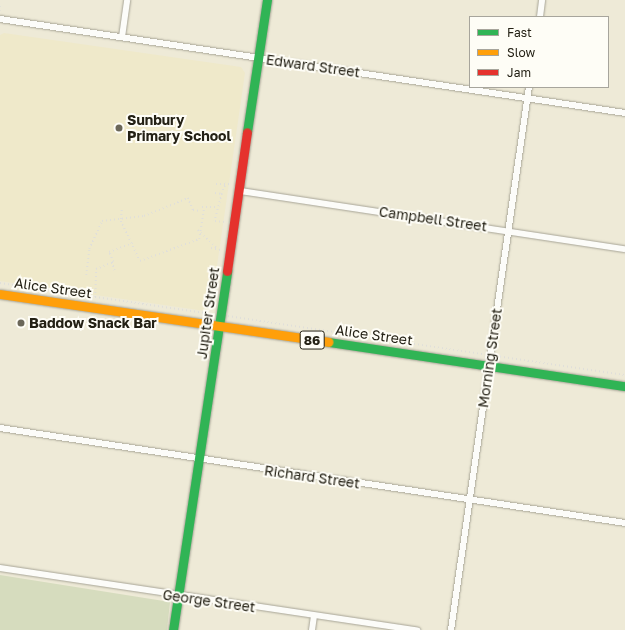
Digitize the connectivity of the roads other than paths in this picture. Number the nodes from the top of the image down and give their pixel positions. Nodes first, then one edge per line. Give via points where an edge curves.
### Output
1 (127, 0) edge
2 (267, 0) edge
3 (542, 0) edge
4 (540, 16) edge
5 (0, 19) edge
6 (122, 37) junction
7 (259, 58) junction
8 (529, 88) edge
9 (528, 98) junction
10 (625, 113) edge
11 (240, 191) junction
12 (508, 231) junction
13 (625, 248) edge
14 (0, 294) edge
15 (221, 327) junction
16 (489, 366) junction
17 (625, 386) edge
18 (0, 428) edge
19 (201, 460) junction
20 (470, 500) junction
21 (625, 523) edge
22 (0, 568) edge
23 (178, 596) junction
24 (314, 616) junction
25 (173, 630) edge
26 (312, 630) edge
27 (418, 630) edge
28 (451, 630) edge

1 - 6 street
2 - 7 street, Jupiter Street
3 - 4 street
5 - 6 street, Edward Street
6 - 7 street, Edward Street
7 - 9 street, Edward Street
7 - 11 street, Jupiter Street
8 - 9 street, Morning Street
9 - 10 street, Edward Street
9 - 12 street, Morning Street
11 - 12 street, Campbell Street
11 - 15 street, Jupiter Street
12 - 13 street, Campbell Street
12 - 16 street, Morning Street
14 - 15 street, Alice Street / 86
15 - 16 street, Alice Street / 86
15 - 19 street, Jupiter Street
16 - 17 street, Alice Street / 86
16 - 20 street, Morning Street
18 - 19 street, Richard Street
19 - 20 street, Richard Street
19 - 23 street, Jupiter Street
20 - 21 street, Richard Street
20 - 28 street, Morning Street
22 - 23 street, George Street
23 - 24 street, George Street
23 - 25 street, Jupiter Street
24 - 26 street
24 - 27 street, George Street

